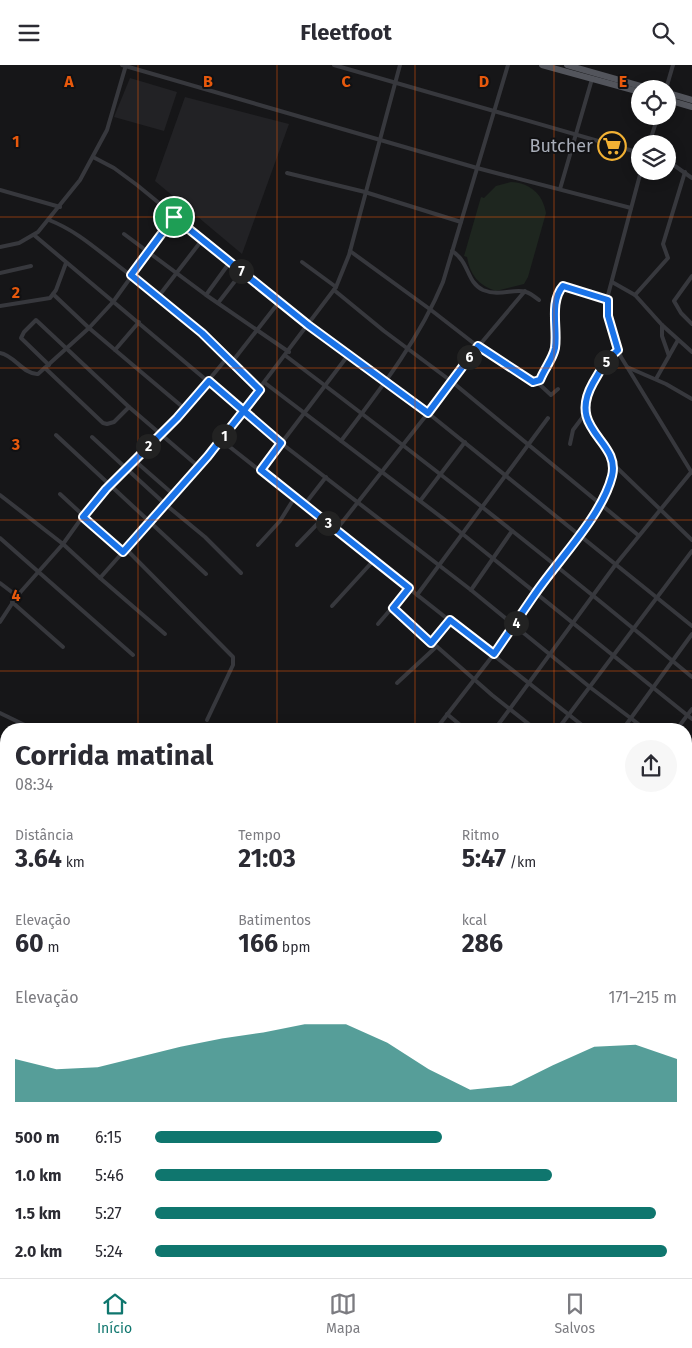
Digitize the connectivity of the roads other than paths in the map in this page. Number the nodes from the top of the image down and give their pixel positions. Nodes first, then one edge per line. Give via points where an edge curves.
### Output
1 (124, 65) edge
2 (334, 65) edge
3 (400, 65) edge
4 (508, 65) edge
5 (542, 65) edge
6 (567, 65) edge
7 (596, 65) edge
8 (673, 65) edge
9 (593, 76) junction
10 (669, 80) edge
11 (395, 84) junction
12 (631, 85) edge
13 (631, 89) edge
14 (676, 95) edge
15 (692, 100) edge
16 (676, 102) edge
17 (692, 107) edge
18 (495, 112) junction
19 (576, 135) junction
20 (379, 140) junction
21 (631, 150) edge
22 (93, 157) junction
23 (676, 166) edge
24 (478, 168) junction
25 (685, 172) junction
26 (287, 173) dead end
27 (692, 178) edge
28 (639, 180) edge
29 (560, 189) junction
30 (0, 190) edge
31 (365, 192) junction
32 (60, 207) junction
33 (631, 208) junction
34 (174, 217) junction
35 (49, 220) junction
36 (461, 222) junction
37 (124, 234) dead end
38 (34, 235) junction
39 (202, 240) junction
40 (0, 247) edge
41 (350, 251) junction
42 (452, 251) junction
43 (148, 252) junction
44 (230, 262) junction
45 (66, 263) junction
46 (302, 263) dead end
47 (31, 266) dead end
48 (242, 272) junction
49 (0, 273) edge
50 (176, 273) junction
51 (131, 275) junction
52 (691, 277) edge
53 (612, 282) junction
54 (335, 289) junction
55 (525, 291) junction
56 (53, 294) junction
57 (206, 295) junction
58 (635, 295) junction
59 (158, 297) junction
60 (539, 300) dead end
61 (608, 300) junction
62 (279, 301) junction
63 (113, 302) junction
64 (218, 303) junction
65 (0, 306) edge
66 (431, 310) junction
67 (139, 322) junction
68 (692, 324) edge
69 (308, 325) junction
70 (662, 325) junction
71 (89, 328) junction
72 (258, 330) junction
73 (678, 340) junction
74 (478, 346) junction
75 (408, 348) junction
76 (67, 349) junction
77 (115, 350) junction
78 (618, 350) junction
79 (289, 352) junction
80 (692, 352) edge
81 (0, 353) edge
82 (349, 354) junction
83 (286, 356) junction
84 (669, 356) junction
85 (227, 359) junction
86 (232, 362) junction
87 (47, 366) junction
88 (627, 367) junction
89 (656, 379) junction
90 (209, 381) junction
91 (385, 381) junction
92 (451, 381) junction
93 (265, 383) junction
94 (537, 383) junction
95 (325, 386) junction
96 (558, 389) dead end
97 (260, 390) junction
98 (692, 399) edge
99 (129, 407) junction
100 (186, 409) junction
101 (244, 411) junction
102 (304, 413) junction
103 (428, 413) junction
104 (362, 414) junction
105 (585, 414) junction
106 (548, 418) dead end
107 (160, 434) junction
108 (56, 435) dead end
109 (92, 437) dead end
110 (221, 440) junction
111 (341, 441) junction
112 (281, 443) junction
113 (465, 443) junction
114 (402, 444) junction
115 (570, 444) dead end
116 (529, 446) junction
117 (134, 460) junction
118 (612, 463) junction
119 (199, 467) junction
120 (125, 469) junction
121 (261, 470) junction
122 (381, 472) junction
123 (692, 472) edge
124 (440, 475) junction
125 (507, 476) junction
126 (326, 477) junction
127 (110, 485) junction
128 (60, 494) dead end
129 (0, 495) edge
130 (174, 495) junction
131 (295, 497) junction
132 (420, 501) junction
133 (358, 502) junction
134 (165, 504) junction
135 (305, 504) junction
136 (600, 504) junction
137 (483, 508) junction
138 (661, 508) junction
139 (83, 517) junction
140 (323, 518) junction
141 (150, 521) junction
142 (336, 529) junction
143 (512, 531) junction
144 (579, 534) junction
145 (463, 535) junction
146 (638, 535) junction
147 (0, 538) edge
148 (692, 540) edge
149 (63, 544) junction
150 (258, 545) dead end
151 (298, 545) dead end
152 (124, 551) junction
153 (692, 551) edge
154 (492, 559) junction
155 (374, 560) junction
156 (616, 564) junction
157 (556, 565) junction
158 (439, 567) junction
159 (38, 573) junction
160 (241, 573) dead end
161 (206, 574) dead end
162 (100, 578) junction
163 (0, 583) edge
164 (409, 588) junction
165 (471, 590) junction
166 (535, 594) junction
167 (417, 595) junction
168 (16, 596) junction
169 (593, 596) junction
170 (657, 597) junction
171 (12, 602) junction
172 (332, 606) dead end
173 (393, 608) junction
174 (450, 620) junction
175 (0, 622) edge
176 (378, 624) dead end
177 (573, 624) junction
178 (514, 626) junction
179 (692, 626) edge
180 (634, 630) junction
181 (166, 634) dead end
182 (692, 634) edge
183 (431, 643) junction
184 (63, 647) dead end
185 (436, 647) junction
186 (494, 654) junction
187 (550, 654) junction
188 (133, 655) dead end
189 (615, 656) junction
190 (672, 661) junction
191 (692, 677) edge
192 (475, 679) junction
193 (397, 683) dead end
194 (528, 683) junction
195 (653, 687) junction
196 (591, 688) junction
197 (510, 709) junction
198 (692, 709) edge
199 (0, 713) edge
200 (447, 714) junction
201 (687, 715) junction
202 (570, 716) junction
203 (631, 718) junction
204 (692, 719) edge
205 (207, 720) dead end
206 (20, 723) edge
207 (440, 723) edge
208 (458, 723) edge
209 (500, 723) edge
210 (528, 723) edge
211 (564, 723) edge
212 (579, 723) edge
213 (627, 723) edge
214 (637, 723) edge
215 (681, 723) edge

1 - 20 street
1 - 22 street via 107,130
2 - 11 street
3 - 11 street
4 - 18 street
5 - 9 main road
6 - 9 main road
7 - 9 street
8 - 10 street
9 - 12 main road
9 - 13 main road
9 - 19 street
11 - 18 street
11 - 20 street
14 - 15 main road
16 - 17 main road
18 - 19 street
18 - 24 street
19 - 21 street
19 - 29 street
20 - 24 street
20 - 31 street
22 - 32 street
22 - 34 street via 114,168
23 - 25 street
24 - 29 street
24 - 36 street
25 - 27 street
25 - 58 street via 663,244 668,257
26 - 31 street
28 - 33 street
29 - 33 street
30 - 32 street
31 - 36 street
31 - 41 street
32 - 35 street
33 - 53 street
34 - 39 street
34 - 43 street
35 - 38 street
35 - 51 street via 78,235
36 - 42 street
37 - 43 street
38 - 40 street via 19,243
38 - 45 street
39 - 44 street
39 - 50 street
41 - 54 street
41 - 66 street
42 - 55 street via 462,258 468,274 484,290 501,294
42 - 66 street
43 - 50 street
43 - 51 street
44 - 48 street
44 - 57 street
45 - 56 street
45 - 63 street
46 - 54 street
47 - 49 street
48 - 62 street
48 - 64 street
50 - 57 street
50 - 59 street
51 - 59 street
51 - 63 street
52 - 68 street via 674,301
53 - 58 street
53 - 61 street
54 - 69 street
54 - 75 street
55 - 60 street
55 - 74 street
56 - 65 street via 44,299
56 - 71 street
57 - 64 street
58 - 70 street
59 - 85 street
61 - 78 street via 608,316
61 - 94 street via 561,287 555,310 555,347
62 - 69 street
62 - 72 street
63 - 67 street
63 - 71 street
64 - 72 street
66 - 74 street
66 - 75 street
67 - 77 street
67 - 90 street
69 - 79 street
69 - 82 street
70 - 73 street
70 - 84 street
71 - 76 street
71 - 77 street
72 - 79 street
72 - 86 street
73 - 80 street
73 - 84 street
74 - 92 street
74 - 94 street
75 - 91 street
75 - 92 street
76 - 87 street
76 - 87 street via 36,320 21,338
76 - 99 street
77 - 100 street
78 - 88 street
78 - 105 street via 603,365 588,392
79 - 83 street
81 - 87 street via 7,354 32,374 38,374
82 - 91 street
82 - 95 street
83 - 93 street
83 - 95 street
84 - 89 street
85 - 86 street
85 - 90 street
86 - 97 street
87 - 99 street via 103,423 114,422
88 - 89 street
88 - 123 street
89 - 98 street
90 - 100 street
90 - 101 street
91 - 103 street
91 - 104 street
92 - 103 street
92 - 116 street
93 - 97 street
93 - 102 street
94 - 96 street via 551,395
95 - 102 street
95 - 104 street
97 - 101 street
99 - 107 street
100 - 107 street
101 - 110 street
101 - 112 street
102 - 111 street
102 - 112 street
103 - 113 street
103 - 114 street
104 - 111 street
104 - 114 street
105 - 115 street via 573,430
105 - 118 street
106 - 116 street
107 - 117 street
107 - 119 street
108 - 127 street
109 - 120 street
110 - 119 street
110 - 121 street
111 - 122 street
112 - 121 street
112 - 126 street
113 - 124 street
113 - 125 street
114 - 122 street
114 - 124 street
116 - 125 street
116 - 136 street
117 - 120 street
117 - 130 street
118 - 136 street via 612,475
118 - 138 street
119 - 130 street
120 - 127 street
120 - 134 street
121 - 131 street
122 - 132 street
122 - 133 street
123 - 138 street
124 - 132 street
124 - 137 street
125 - 137 street
125 - 144 street
126 - 133 street
126 - 135 street
127 - 139 street
127 - 141 street
128 - 139 street
129 - 149 street
130 - 134 street
131 - 135 street
131 - 150 street via 280,521
132 - 145 street
133 - 142 street
133 - 158 street
134 - 141 street
134 - 160 street via 206,537
135 - 140 street
136 - 144 street
136 - 146 street
137 - 143 street
137 - 145 street
138 - 146 street
138 - 148 street
139 - 149 street
139 - 152 street
140 - 142 street
140 - 151 street
141 - 152 street
141 - 161 street
142 - 155 street
143 - 154 street
143 - 157 street
144 - 156 street
144 - 157 street
145 - 154 street
145 - 158 street
146 - 156 street
147 - 159 street
149 - 159 street
149 - 162 street
152 - 162 street
152 - 205 street via 233,657 233,665
153 - 170 street
154 - 165 street
154 - 166 street
155 - 164 street
155 - 172 street
156 - 169 street
156 - 170 street
157 - 166 street
157 - 169 street
158 - 165 street
158 - 167 street
159 - 168 street
159 - 188 street
162 - 181 street
163 - 168 street
164 - 167 street
164 - 173 street
165 - 178 street
166 - 177 street
166 - 178 street
167 - 174 street
168 - 171 street
169 - 177 street
169 - 180 street
170 - 179 street
170 - 180 street
171 - 175 street
171 - 184 street
173 - 176 street
173 - 183 street
174 - 183 street
174 - 186 street
177 - 187 street
177 - 189 street
178 - 186 street
178 - 187 street
180 - 189 street
180 - 190 street
182 - 190 street
183 - 185 street
185 - 192 street
185 - 193 street
186 - 192 street
186 - 194 street
187 - 194 street
187 - 196 street
189 - 195 street
189 - 196 street
190 - 191 street
190 - 195 street
192 - 197 street
192 - 200 street
194 - 197 street
194 - 202 street
195 - 201 street
195 - 203 street
196 - 202 street
196 - 203 street
197 - 209 street
197 - 210 street
198 - 201 street
199 - 206 street
200 - 207 street
200 - 208 street
201 - 204 street
201 - 215 street
202 - 211 street
202 - 212 street
203 - 213 street
203 - 214 street

